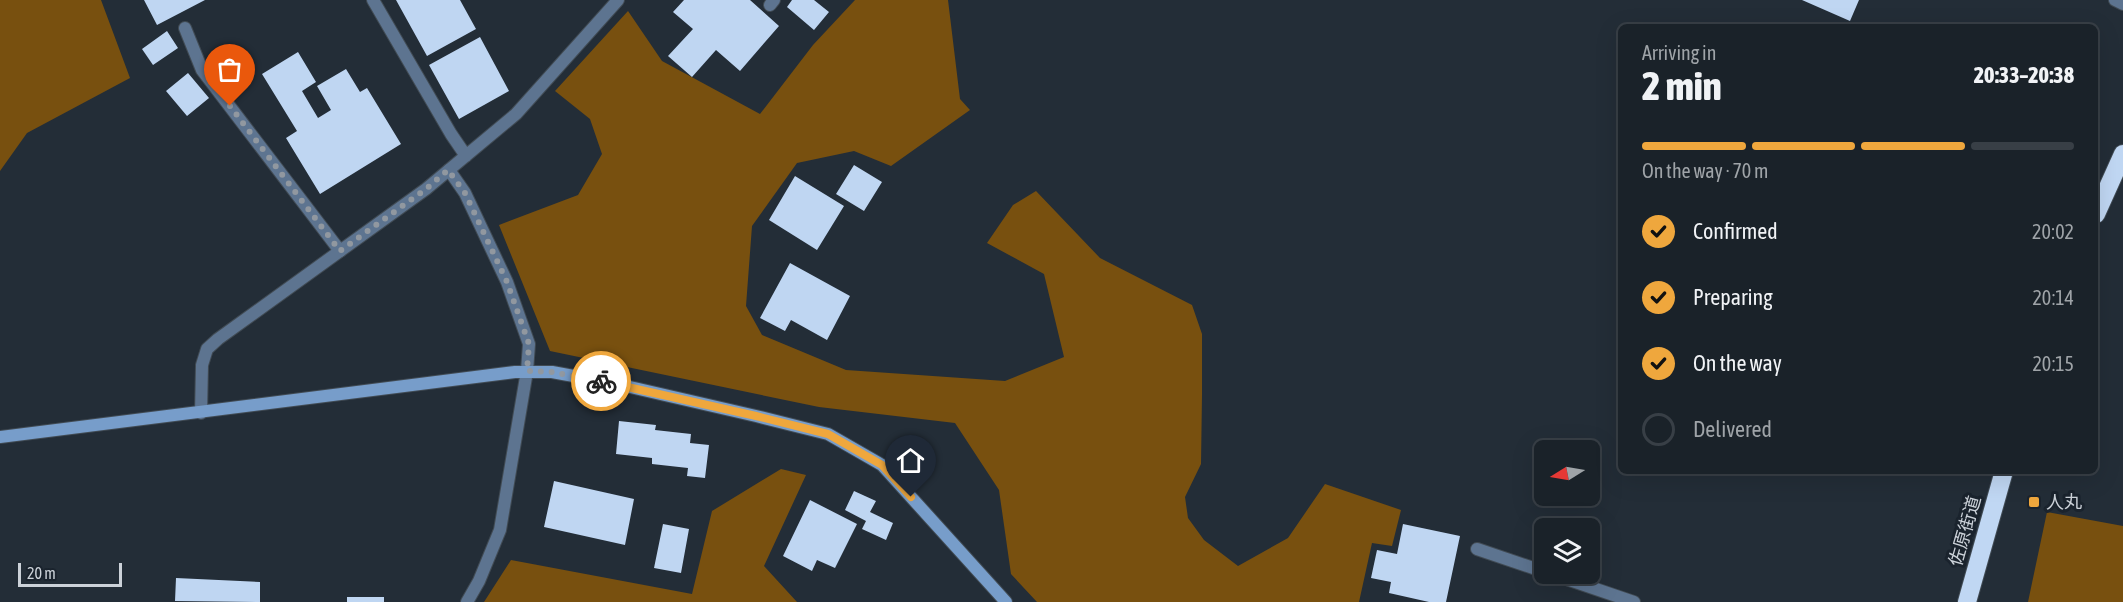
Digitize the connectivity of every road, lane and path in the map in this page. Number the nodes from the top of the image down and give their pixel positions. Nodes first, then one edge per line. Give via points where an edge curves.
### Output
1 (373, 0) edge
2 (618, 0) edge
3 (2115, 0) edge
4 (2123, 4) edge
5 (185, 28) dead end
6 (2123, 154) edge
7 (466, 156) junction
8 (448, 170) junction
9 (2098, 210) edge
10 (340, 251) junction
11 (527, 371) junction
12 (201, 413) junction
13 (0, 437) edge
14 (2003, 474) edge
15 (1477, 549) dead end
16 (1534, 568) edge
17 (1582, 584) edge
18 (467, 602) edge
19 (1006, 602) edge
20 (1634, 602) edge
21 (1967, 602) edge

1 - 7 street
2 - 7 street via 516,114
3 - 4 street
5 - 10 street via 202,70
6 - 9 highway
7 - 8 street
8 - 10 street
8 - 11 street via 465,193 507,282 529,344
10 - 12 street via 207,349 202,366
11 - 12 street
11 - 18 street via 500,531
11 - 19 street via 617,384 828,434 882,465
12 - 13 street
14 - 21 highway, 佐原街道
15 - 16 street
17 - 20 street

